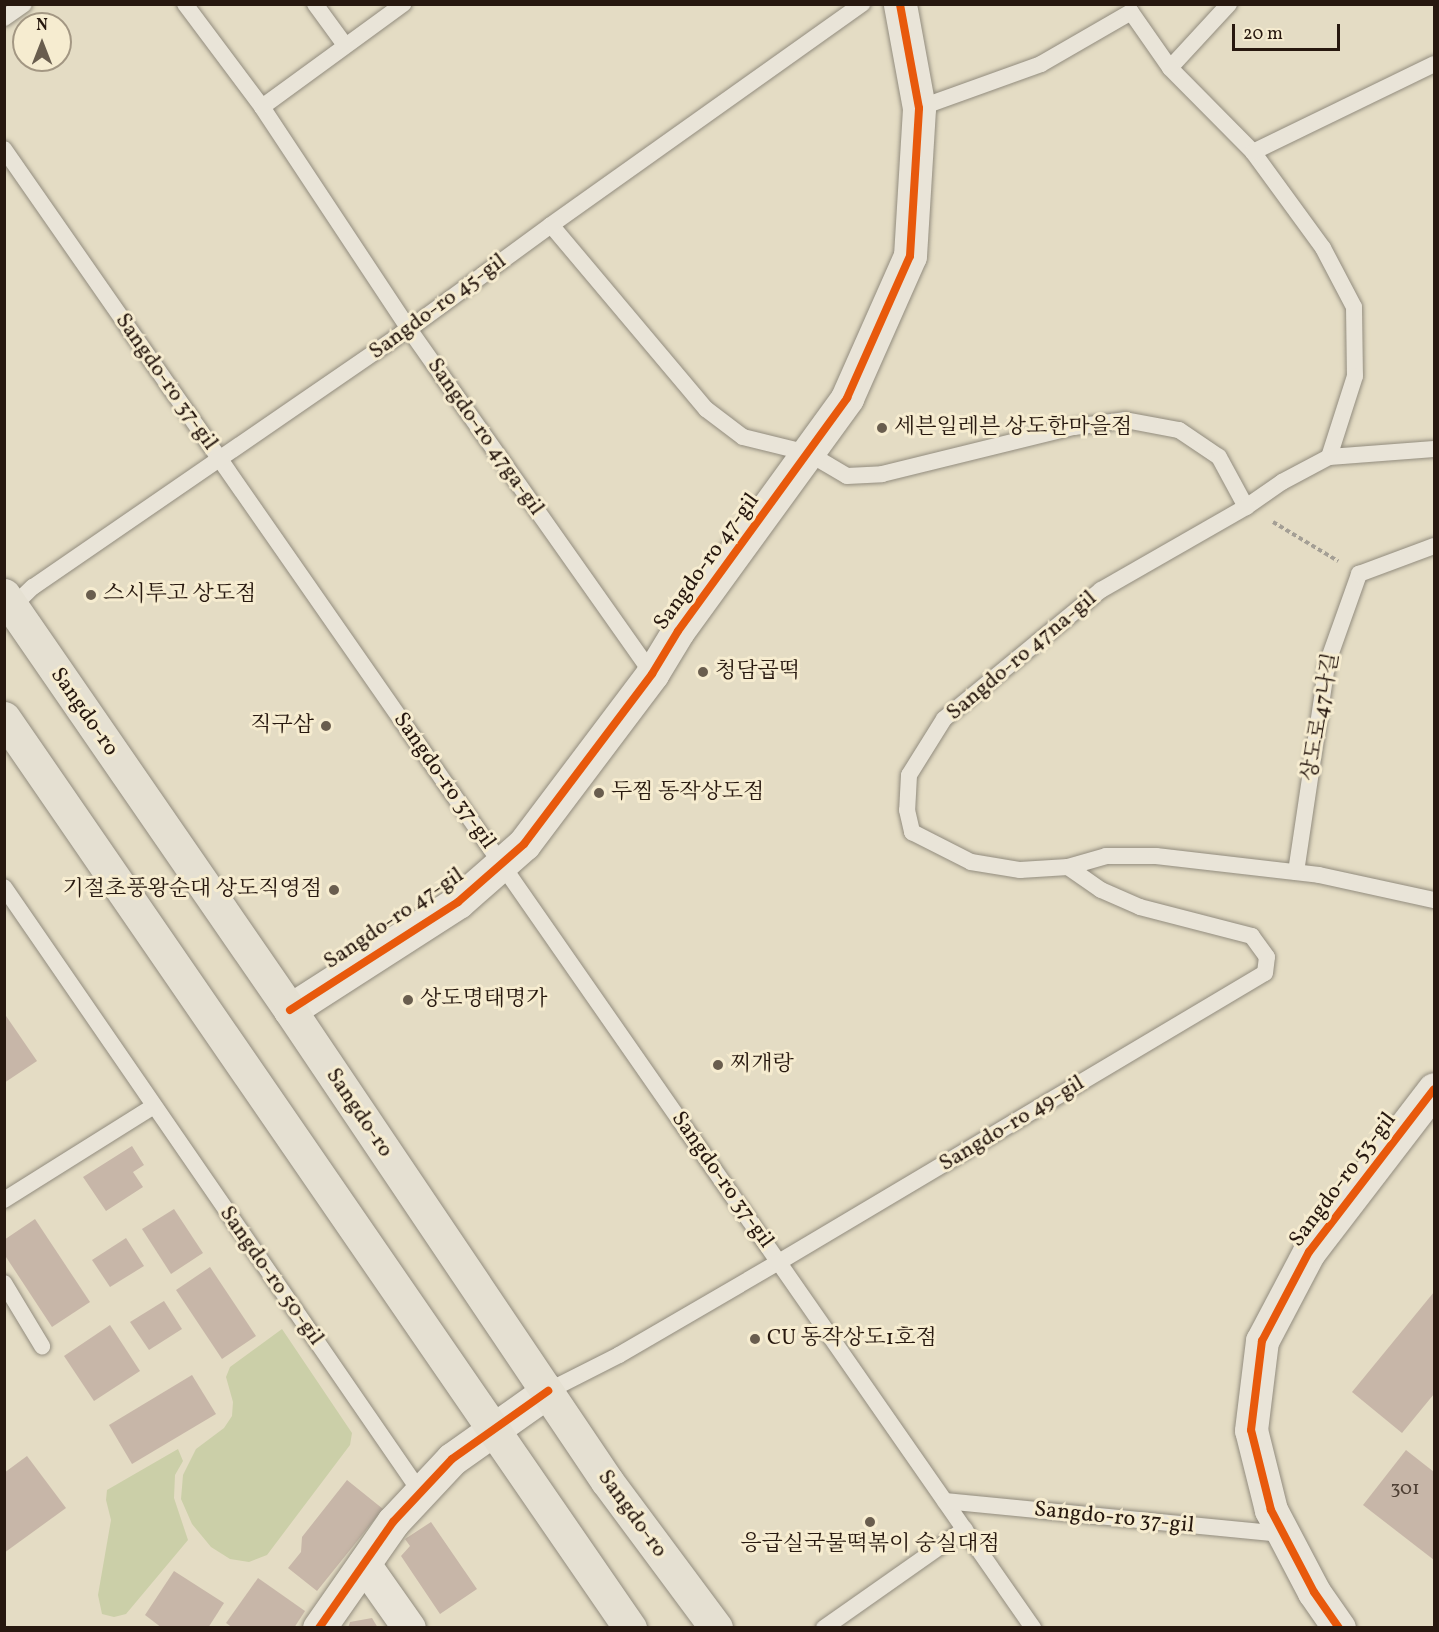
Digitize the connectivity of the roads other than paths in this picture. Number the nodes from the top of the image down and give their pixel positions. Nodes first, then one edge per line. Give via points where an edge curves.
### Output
1 (24, 4) edge
2 (185, 4) edge
3 (315, 4) edge
4 (403, 4) edge
5 (862, 4) edge
6 (900, 4) edge
7 (1229, 4) edge
8 (4, 18) edge
9 (345, 45) junction
10 (1434, 64) edge
11 (1170, 68) junction
12 (262, 107) junction
13 (919, 108) junction
14 (4, 149) edge
15 (1253, 152) junction
16 (550, 225) junction
17 (409, 329) junction
18 (1434, 449) edge
19 (808, 453) junction
20 (1329, 457) junction
21 (219, 459) junction
22 (1246, 507) junction
23 (1434, 546) edge
24 (8, 601) edge
25 (652, 674) junction
26 (4, 718) edge
27 (502, 864) junction
28 (1068, 867) junction
29 (1296, 872) junction
30 (4, 887) edge
31 (1434, 900) edge
32 (290, 1010) junction
33 (1434, 1089) edge
34 (154, 1106) junction
35 (4, 1200) edge
36 (779, 1262) junction
37 (4, 1282) edge
38 (42, 1346) dead end
39 (548, 1391) junction
40 (493, 1429) junction
41 (421, 1493) junction
42 (945, 1501) junction
43 (965, 1529) junction
44 (1284, 1534) junction
45 (364, 1564) junction
46 (319, 1628) edge
47 (409, 1628) edge
48 (630, 1628) edge
49 (716, 1628) edge
50 (824, 1628) edge
51 (1033, 1628) edge
52 (1339, 1628) edge

1 - 8 lane
2 - 12 lane, Sangdo-ro 47ga-gil
3 - 9 lane
4 - 9 lane
5 - 16 lane, Sangdo-ro 45-gil
6 - 13 street, Sangdo-ro 47-gil
7 - 11 lane
9 - 12 lane
10 - 15 lane
11 - 13 lane via 1131,12 1041,64
11 - 15 lane
12 - 17 lane, Sangdo-ro 47ga-gil
13 - 19 street, Sangdo-ro 47-gil via 910,256 848,398
14 - 21 lane, Sangdo-ro 37-gil
15 - 20 lane via 1323,248 1354,307 1355,376
16 - 17 lane, Sangdo-ro 45-gil
16 - 19 lane via 706,409 743,436
17 - 21 lane, Sangdo-ro 45-gil
17 - 25 lane, Sangdo-ro 47ga-gil
18 - 20 lane
19 - 22 lane via 847,476 882,474 1074,427 1125,420 1179,430 1219,457
19 - 25 street, Sangdo-ro 47-gil via 678,631
20 - 22 lane via 1281,482
21 - 24 lane, Sangdo-ro 45-gil
21 - 27 lane, Sangdo-ro 37-gil
22 - 28 lane, Sangdo-ro 47na-gil via 1101,590 944,719 909,775 907,810 912,832 971,862 1020,870
23 - 29 lane, 상도로47나길 via 1359,574 1327,664
24 - 32 main road, Sangdo-ro
25 - 27 street, Sangdo-ro 47-gil via 524,844
26 - 40 main road
27 - 32 street, Sangdo-ro 47-gil via 458,902
27 - 36 lane, Sangdo-ro 37-gil
28 - 29 lane, Sangdo-ro 47na-gil via 1106,856 1156,856
28 - 36 lane, Sangdo-ro 49-gil via 1101,890 1140,907 1252,936 1267,957 1265,973
29 - 31 lane, Sangdo-ro 47na-gil
30 - 34 lane, Sangdo-ro 50-gil
32 - 39 main road, Sangdo-ro
33 - 44 street, Sangdo-ro 53-gil via 1309,1252 1262,1341 1251,1430 1271,1510
34 - 35 lane
34 - 41 lane, Sangdo-ro 50-gil
36 - 39 lane, Sangdo-ro 49-gil via 619,1355
36 - 42 lane, Sangdo-ro 37-gil
37 - 38 lane
39 - 40 street
39 - 49 main road, Sangdo-ro via 607,1481
40 - 41 street via 452,1459
40 - 48 main road
41 - 45 street via 393,1522
42 - 43 lane, Sangdo-ro 37-gil
42 - 44 lane, Sangdo-ro 37-gil
43 - 50 lane
43 - 51 lane, Sangdo-ro 37-gil
44 - 52 street, Sangdo-ro 53-gil via 1314,1592
45 - 46 street
45 - 47 street

